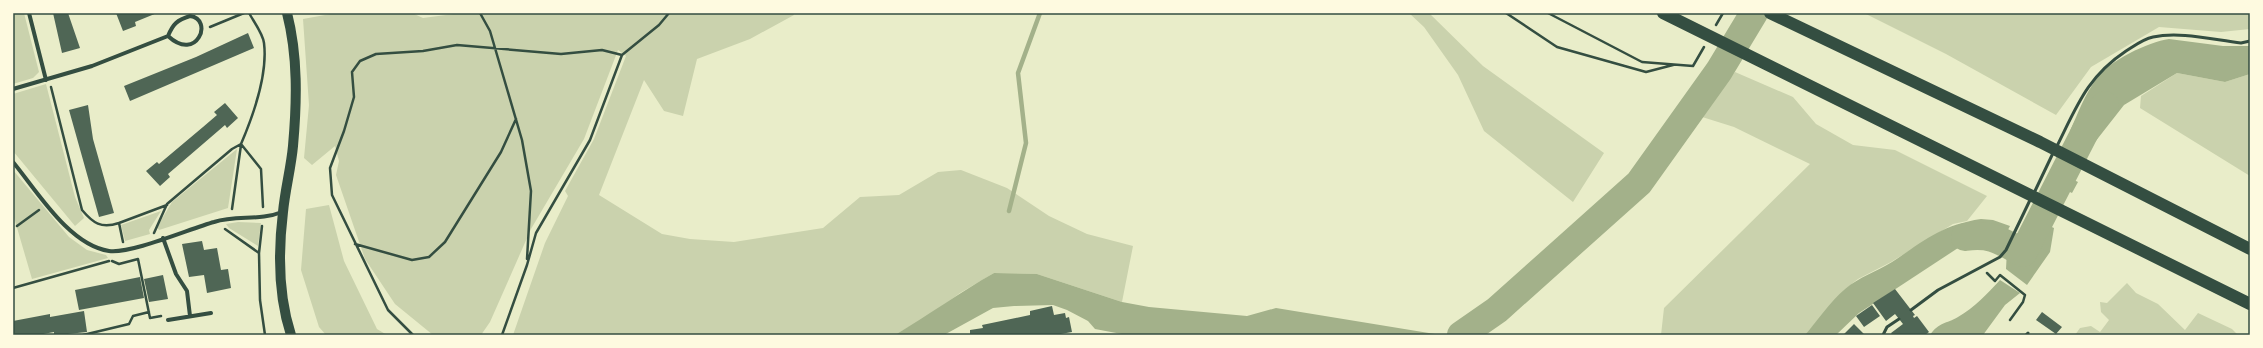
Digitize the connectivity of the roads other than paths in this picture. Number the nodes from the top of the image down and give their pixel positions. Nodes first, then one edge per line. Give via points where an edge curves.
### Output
1 (29, 13) edge
2 (287, 13) edge
3 (1663, 13) edge
4 (1770, 13) edge
5 (168, 36) junction
6 (2250, 41) edge
7 (48, 79) junction
8 (13, 89) edge
9 (13, 162) edge
10 (282, 212) junction
11 (163, 238) junction
12 (2250, 250) edge
13 (2250, 304) edge
14 (1911, 310) dead end
15 (211, 313) dead end
16 (190, 316) junction
17 (1899, 319) dead end
18 (168, 320) road end
19 (291, 335) edge
20 (1883, 335) edge

1 - 7 street
2 - 10 main road via 295,58 296,92 293,147
3 - 13 highway
4 - 12 highway via 2040,142
5 - 5 street via 177,43 188,44 198,39 202,31 197,19 190,16 174,23
5 - 7 street via 92,66
6 - 14 lane via 2241,43 2152,37 2140,42 2110,63 2085,91 2006,250 2000,257 1938,290
7 - 8 street
9 - 11 street via 68,229 87,244 109,251
10 - 11 street via 263,218 215,221
10 - 19 main road via 281,298
11 - 16 street via 176,274 187,291
15 - 16 street
16 - 18 street
17 - 20 lane via 1887,327

